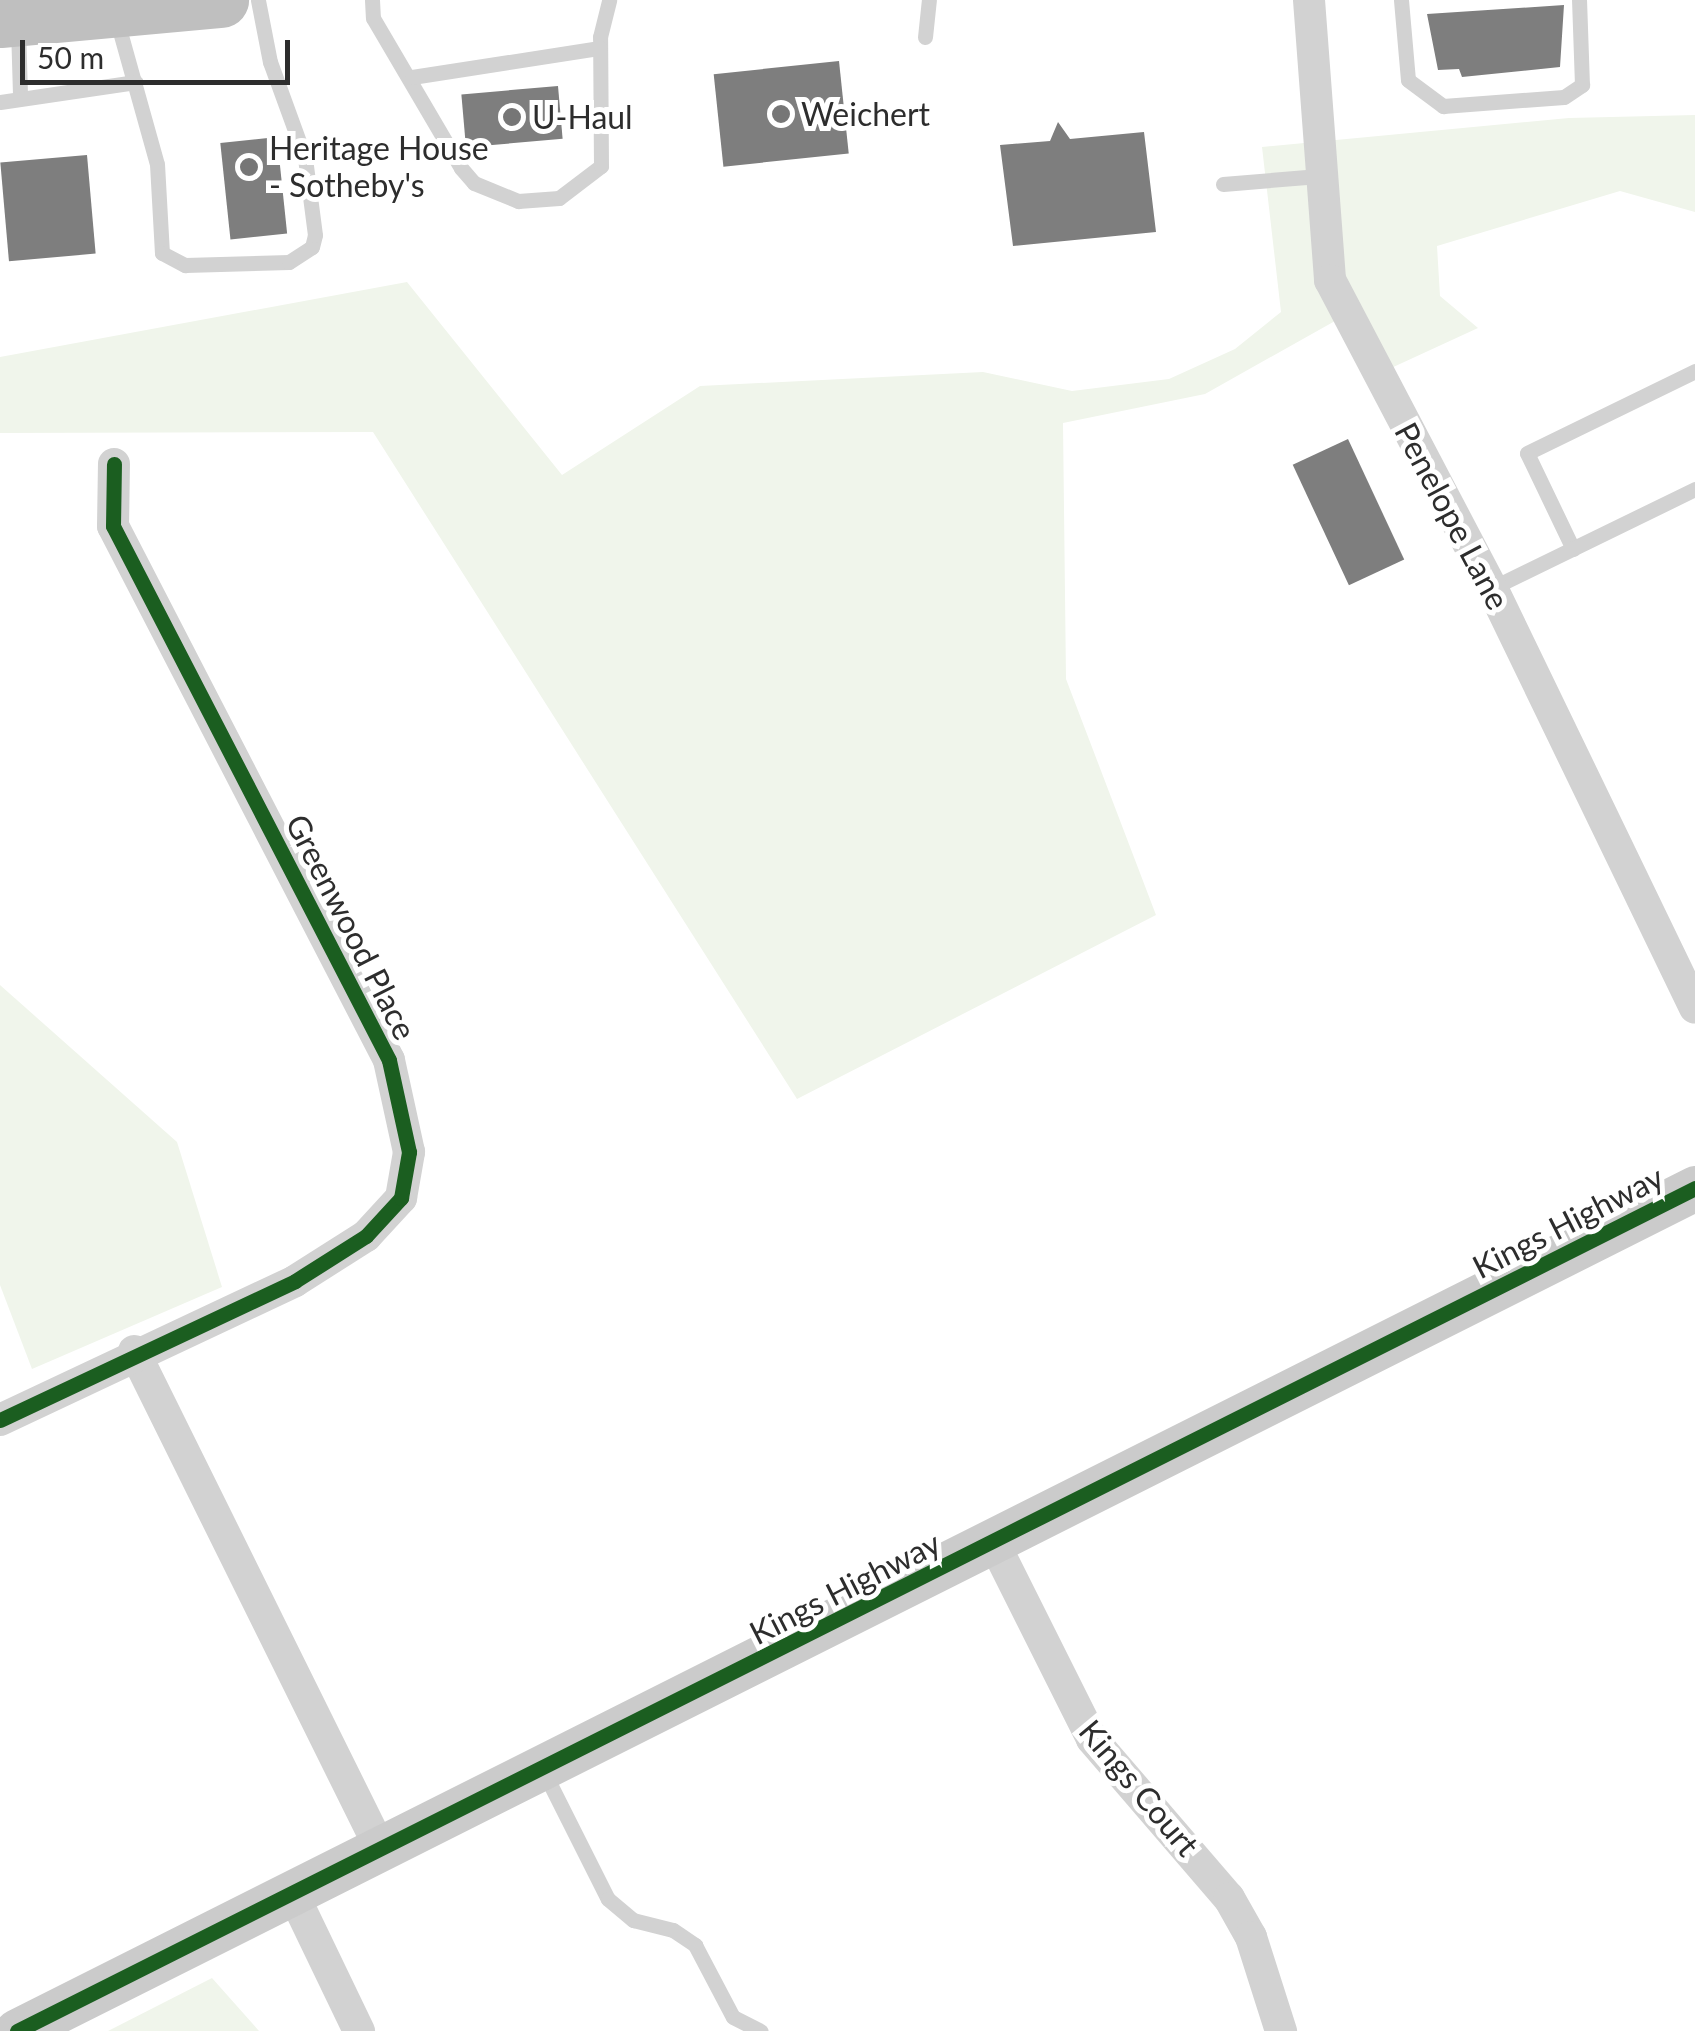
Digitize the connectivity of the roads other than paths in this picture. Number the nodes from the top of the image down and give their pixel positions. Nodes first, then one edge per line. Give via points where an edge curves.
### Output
1 (221, 0) edge
2 (258, 0) edge
3 (372, 0) edge
4 (609, 0) edge
5 (1310, 0) edge
6 (1401, 0) edge
7 (1579, 0) edge
8 (926, 1) edge
9 (112, 9) junction
10 (9, 19) edge
11 (925, 37) dead end
12 (600, 48) junction
13 (412, 76) junction
14 (136, 82) junction
15 (20, 95) junction
16 (0, 102) edge
17 (1319, 176) junction
18 (1223, 184) dead end
19 (1695, 372) edge
20 (114, 464) dead end
21 (1695, 489) edge
22 (1573, 549) junction
23 (1492, 588) junction
24 (1695, 1007) edge
25 (1695, 1188) edge
26 (134, 1351) junction
27 (0, 1420) edge
28 (994, 1543) junction
29 (543, 1769) junction
30 (380, 1848) junction
31 (294, 1896) junction
32 (17, 2031) edge
33 (358, 2031) edge
34 (761, 2031) edge
35 (1282, 2031) edge

1 - 9 highway
2 - 14 lane via 270,62 305,158 314,236 304,255 238,267 185,265 162,254 157,164
3 - 13 lane via 374,18
4 - 12 lane
5 - 17 street, Penelope Lane
6 - 7 lane via 1408,80 1443,106 1564,98 1582,86
8 - 11 lane
9 - 10 highway
9 - 14 lane
10 - 15 lane
12 - 13 lane
12 - 13 lane via 600,166 559,198 518,201 474,184
14 - 15 lane
15 - 16 lane
17 - 18 lane
17 - 23 street, Penelope Lane via 1330,280
19 - 22 lane via 1527,453
20 - 26 street, Greenwood Place via 113,526 389,1060 408,1152 401,1198 366,1236 295,1280
21 - 22 lane
22 - 23 lane
23 - 24 street, Penelope Lane
25 - 28 street, Kings Highway
26 - 27 street, Greenwood Place
26 - 30 street
28 - 29 street, Kings Highway
28 - 35 street, Kings Court via 1092,1739 1229,1898 1252,1937
29 - 30 street, Kings Highway
29 - 34 lane via 608,1899 633,1920 673,1930 695,1945 733,2017
30 - 31 street, Kings Highway
31 - 32 street, Kings Highway
31 - 33 street

